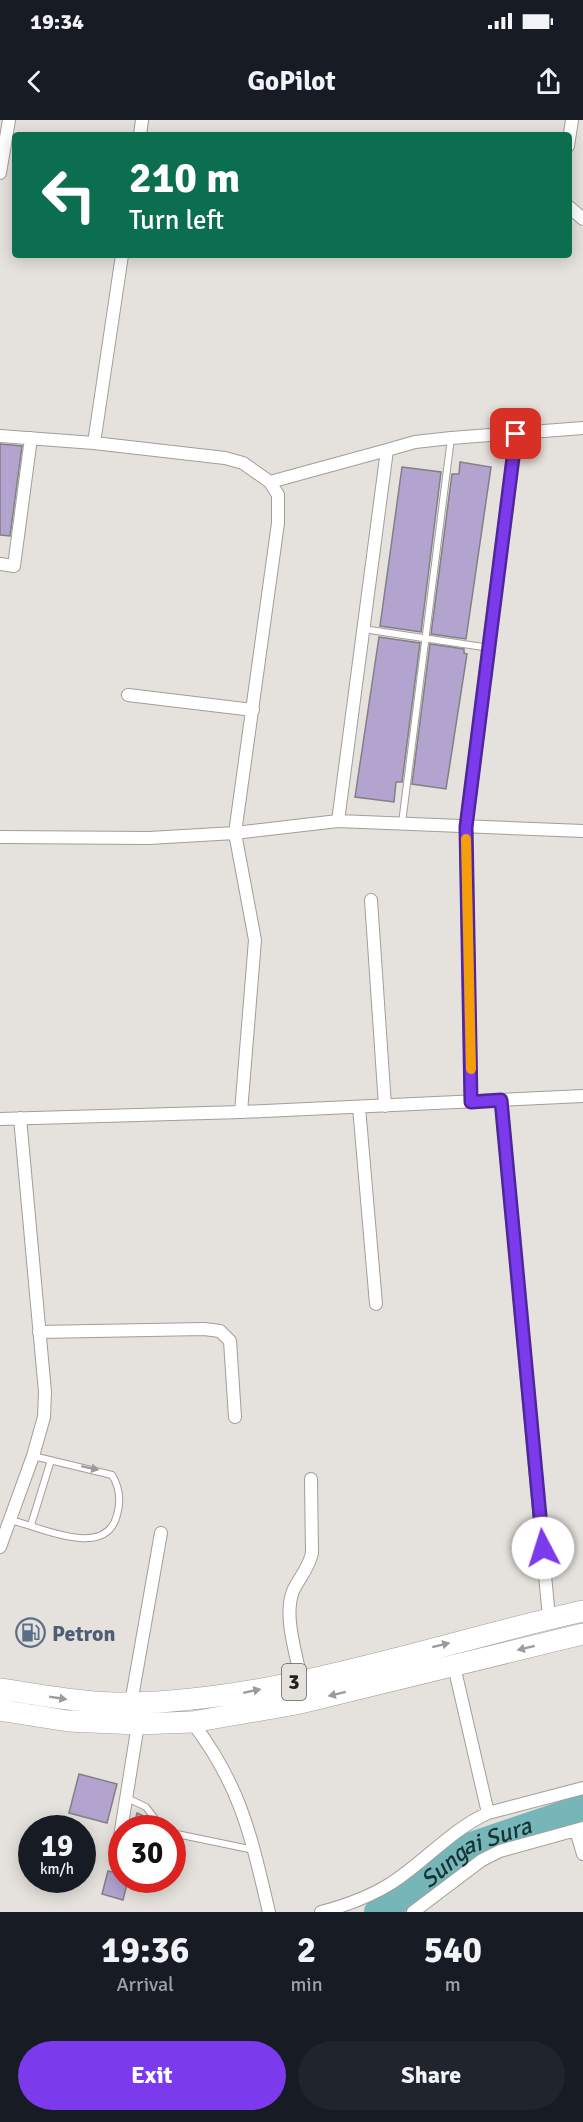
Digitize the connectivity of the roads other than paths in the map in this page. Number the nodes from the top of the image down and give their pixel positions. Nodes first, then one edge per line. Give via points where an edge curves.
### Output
1 (9, 120) edge
2 (0, 173) edge
3 (122, 258) edge
4 (583, 428) edge
5 (516, 434) junction
6 (0, 436) edge
7 (31, 438) junction
8 (451, 438) junction
9 (94, 442) junction
10 (387, 450) junction
11 (270, 482) junction
12 (0, 564) edge
13 (363, 629) junction
14 (425, 638) junction
15 (490, 648) junction
16 (128, 695) dead end
17 (253, 710) junction
18 (338, 822) junction
19 (402, 823) junction
20 (466, 827) junction
21 (583, 831) edge
22 (236, 833) junction
23 (0, 837) edge
24 (371, 900) dead end
25 (583, 1096) edge
26 (501, 1100) junction
27 (471, 1102) junction
28 (385, 1106) junction
29 (359, 1107) junction
30 (241, 1112) junction
31 (20, 1118) junction
32 (0, 1119) edge
33 (376, 1304) dead end
34 (39, 1332) junction
35 (234, 1417) dead end
36 (33, 1456) junction
37 (51, 1460) junction
38 (311, 1479) dead end
39 (10, 1520) junction
40 (31, 1525) junction
41 (161, 1533) dead end
42 (0, 1547) edge
43 (583, 1611) edge
44 (549, 1618) junction
45 (583, 1634) edge
46 (454, 1665) junction
47 (301, 1680) junction
48 (0, 1689) edge
49 (131, 1703) junction
50 (0, 1710) edge
51 (192, 1722) junction
52 (138, 1724) junction
53 (583, 1788) edge
54 (126, 1797) junction
55 (488, 1813) junction
56 (123, 1815) edge
57 (152, 1815) edge
58 (579, 1829) edge
59 (186, 1836) edge
60 (254, 1850) junction
61 (583, 1854) edge
62 (269, 1912) edge
63 (321, 1912) edge
64 (413, 1912) edge

1 - 2 street
3 - 9 street
4 - 5 street
5 - 8 street
5 - 15 street
6 - 7 street
7 - 9 street
7 - 12 street via 14,566
8 - 10 street
8 - 14 lane
9 - 11 street via 225,458 257,471
10 - 11 street
10 - 13 street
11 - 17 street via 280,507
13 - 14 lane
13 - 18 street
14 - 15 lane
14 - 19 lane
15 - 20 street
16 - 17 street
17 - 22 street
18 - 19 street
18 - 22 street
19 - 20 street
20 - 21 street
20 - 27 street
22 - 23 street via 149,838
22 - 30 street via 255,940
24 - 28 street
25 - 26 street
26 - 27 street
26 - 44 street
27 - 28 street
28 - 29 street
29 - 30 street
29 - 33 street
30 - 31 street
31 - 32 street
31 - 34 street
34 - 35 street via 220,1331 230,1341
34 - 36 street via 44,1417
36 - 37 lane
36 - 39 street
37 - 40 lane
37 -> 40 lane via 112,1475 120,1501 115,1522 103,1537 86,1540
38 - 47 street via 312,1553 293,1593 290,1617
39 - 40 lane
39 - 42 street
41 - 49 street
43 - 44 highway, 3
47 -> 44 highway, 3
45 -> 46 highway, 3
46 -> 51 highway, 3 via 296,1704
46 - 55 street
49 -> 47 highway, 3 via 240,1693
48 -> 49 highway, 3 via 86,1702
50 - 52 highway, 3 via 68,1721
51 - 52 highway, 3
51 - 60 street via 233,1784
52 - 54 street
53 - 55 street
54 - 56 street
54 - 57 lane via 146,1807
55 - 63 street via 452,1834 390,1884
58 - 61 street
58 - 64 street via 500,1851
59 - 60 lane
60 - 62 street

